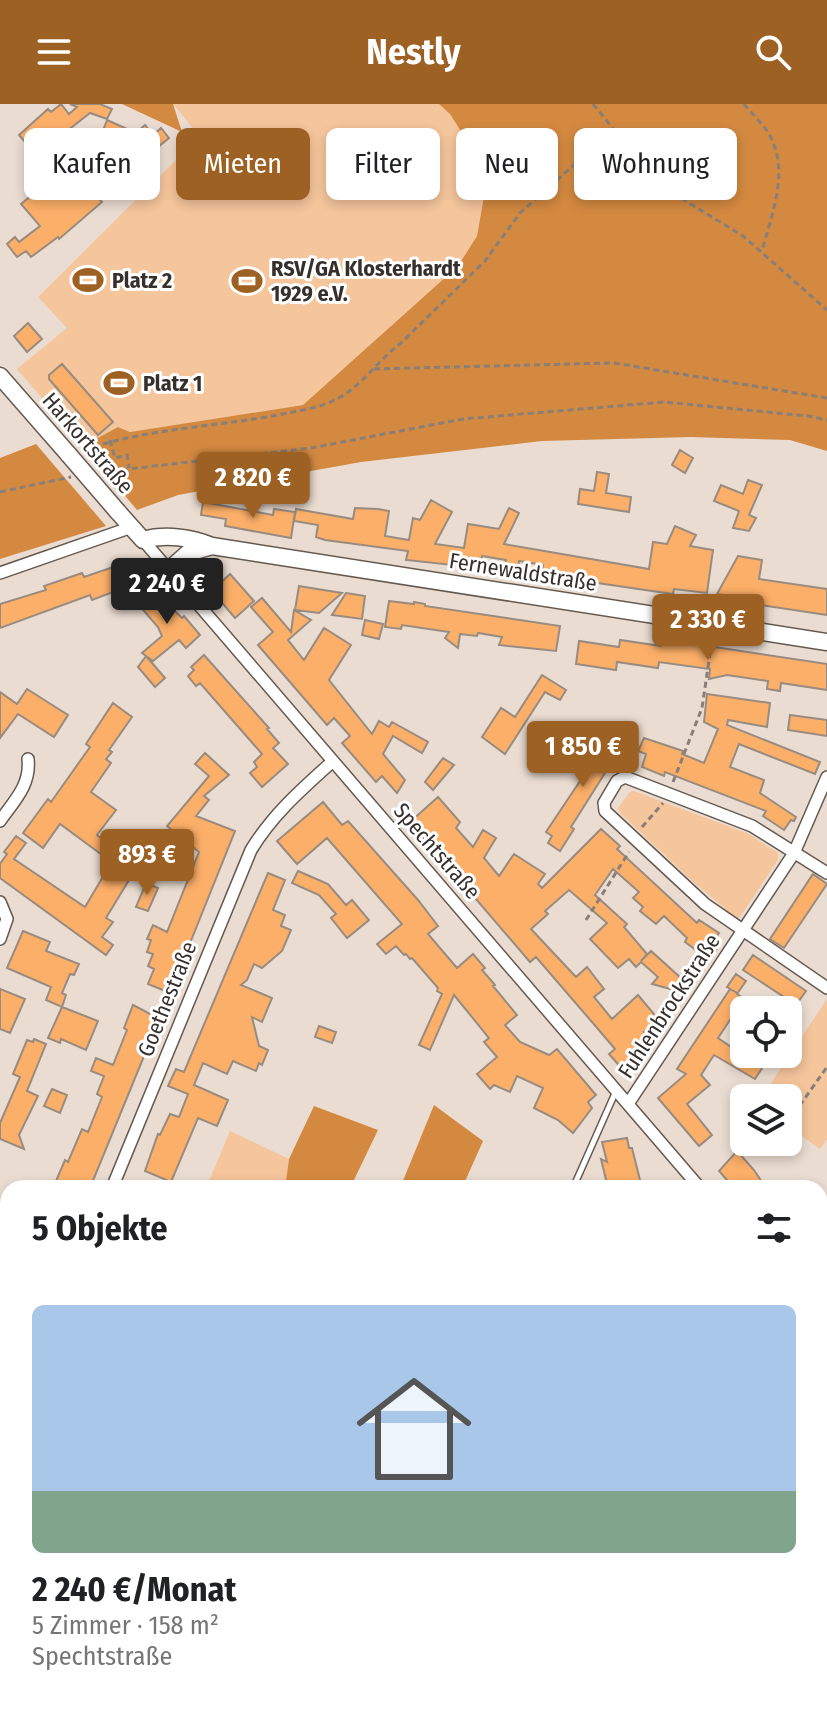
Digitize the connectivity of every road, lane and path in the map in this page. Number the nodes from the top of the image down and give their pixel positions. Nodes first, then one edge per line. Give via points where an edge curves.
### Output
1 (593, 104) edge
2 (744, 104) edge
3 (611, 128) edge
4 (574, 166) edge
5 (684, 200) edge
6 (762, 253) junction
7 (827, 310) edge
8 (372, 369) junction
9 (0, 376) edge
10 (827, 398) edge
11 (827, 420) edge
12 (110, 440) junction
13 (69, 455) junction
14 (129, 468) junction
15 (101, 472) dead end
16 (72, 477) dead end
17 (0, 492) edge
18 (138, 534) junction
19 (212, 546) junction
20 (169, 570) junction
21 (0, 573) edge
22 (715, 624) junction
23 (827, 642) edge
24 (28, 759) dead end
25 (333, 761) junction
26 (827, 777) edge
27 (669, 794) junction
28 (0, 821) edge
29 (636, 841) junction
30 (794, 853) junction
31 (827, 873) edge
32 (0, 902) edge
33 (586, 920) dead end
34 (742, 930) junction
35 (0, 939) edge
36 (827, 988) edge
37 (827, 1067) edge
38 (616, 1090) junction
39 (802, 1102) edge
40 (628, 1104) junction
41 (115, 1180) edge
42 (577, 1180) edge
43 (693, 1180) edge

1 - 3 path
2 - 6 path via 767,131 779,165
4 - 8 path via 520,213 485,261
5 - 6 path
6 - 7 path
8 - 10 path via 614,363
8 - 12 path via 352,391 313,407
9 - 13 street, Harkortstraße
11 - 14 path via 664,402 463,419 311,448
12 - 13 path
12 - 14 path via 115,458 127,455
13 - 18 street, Harkortstraße, bridge
14 - 15 path
16 - 17 path
18 - 19 street, Fernewaldstraße
18 - 20 street, Spechtstraße
18 - 21 street
19 - 20 street via 188,553
19 - 22 street, Fernewaldstraße
20 - 25 street, Spechtstraße
22 - 23 street, Fernewaldstraße
22 - 27 path via 702,708
24 - 28 street via 30,774
25 - 38 street, Spechtstraße
25 - 41 street, Goethestraße via 284,805 251,850
26 - 30 street, Fuhlenbrockstraße
27 - 29 path
27 - 29 street, Fuhlenbrockstraße via 623,777 617,781 603,808
27 - 30 street, Fuhlenbrockstraße via 752,826
29 - 33 path
29 - 34 street, Fuhlenbrockstraße
30 - 31 street, Fuhlenbrockstraße
30 - 34 street, Fuhlenbrockstraße
32 - 35 street via 7,919
34 - 36 street, Fuhlenbrockstraße
34 - 40 street, Fuhlenbrockstraße
37 - 39 path
38 - 40 street, Spechtstraße
38 - 42 lane
40 - 43 street, Spechtstraße

